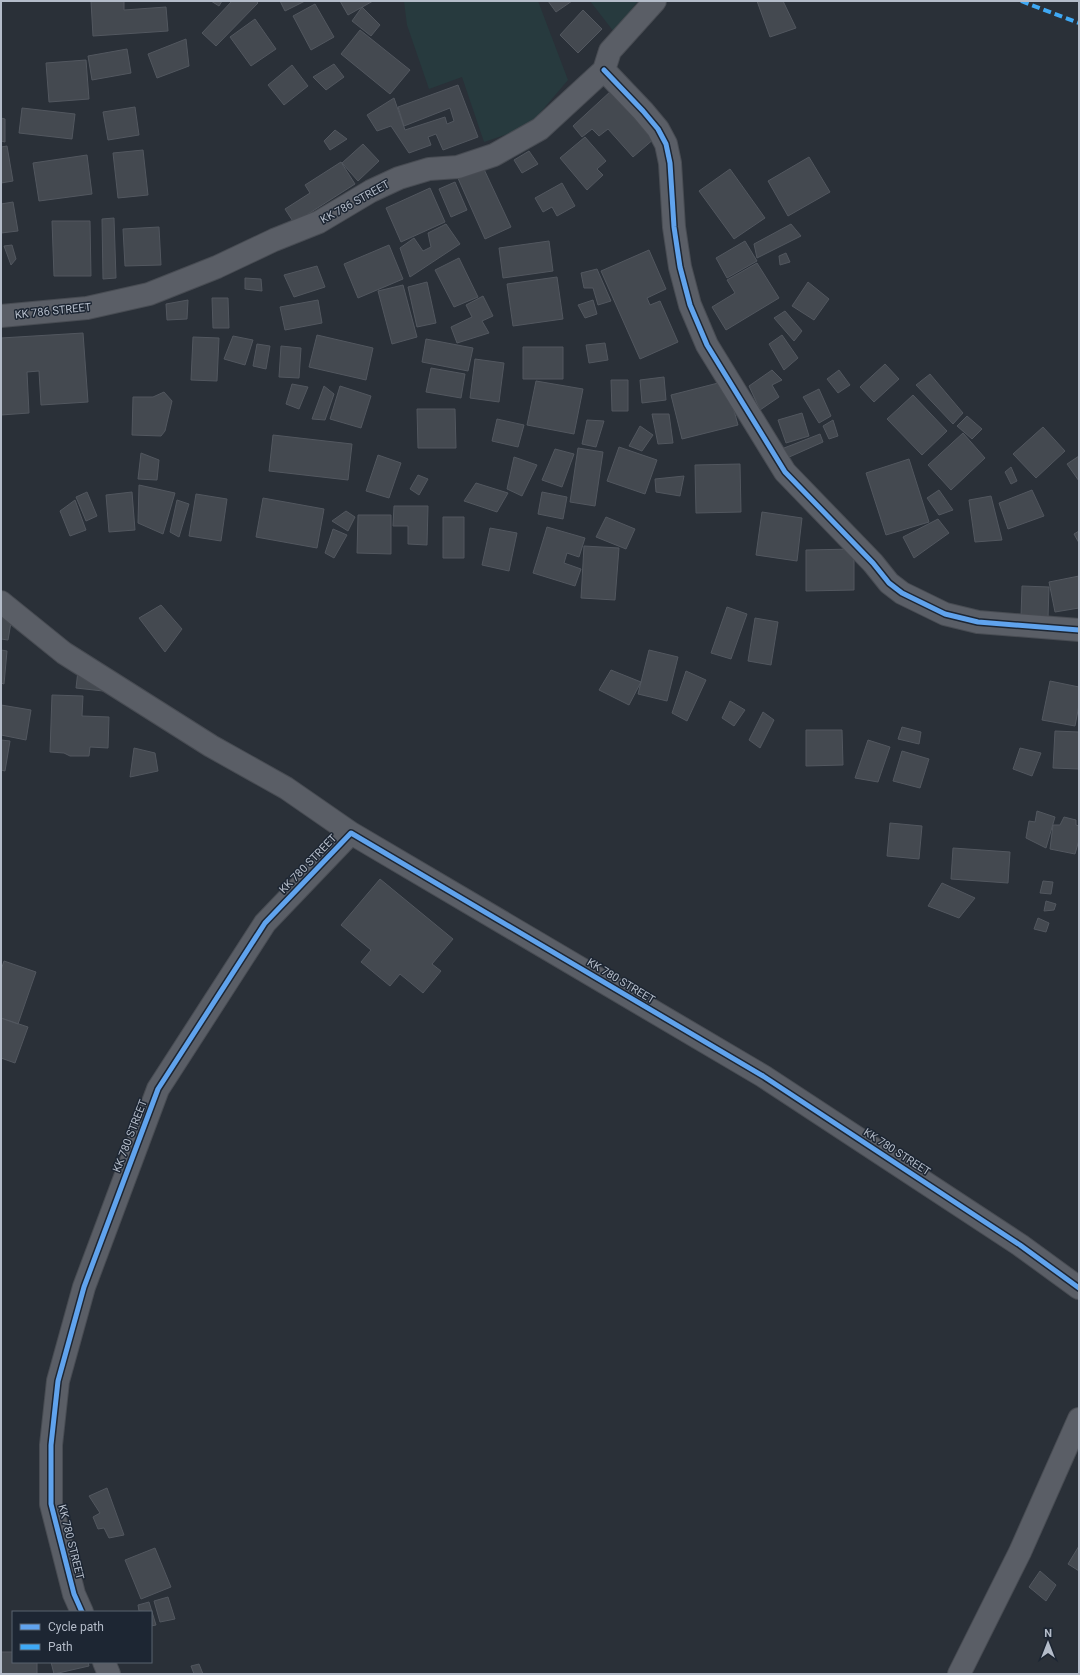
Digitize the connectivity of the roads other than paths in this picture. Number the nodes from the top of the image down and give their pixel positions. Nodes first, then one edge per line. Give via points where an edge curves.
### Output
1 (655, 1) edge
2 (604, 70) junction
3 (1, 316) edge
4 (1, 602) edge
5 (1079, 630) edge
6 (352, 833) junction
7 (1079, 1288) edge
8 (1079, 1419) edge
9 (82, 1611) edge
10 (104, 1663) edge
11 (109, 1674) edge
12 (959, 1674) edge

1 - 2 street, KK 786 STREET via 610,51
2 - 3 street, KK 786 STREET via 540,129 494,155 458,167 429,169 400,178 371,191 320,222 149,294 87,308
2 - 5 street via 643,111 658,129 666,144 670,163 674,227 680,267 690,305 707,344 786,472 889,583 902,593 945,614 978,622
4 - 6 street via 64,652 211,746 286,788
6 - 7 street, KK 780 STREET via 763,1076 1020,1245
6 - 9 street, KK 780 STREET via 265,923 158,1089 84,1287 58,1381 51,1445 51,1504 74,1594
8 - 12 street via 1020,1552
10 - 11 street

